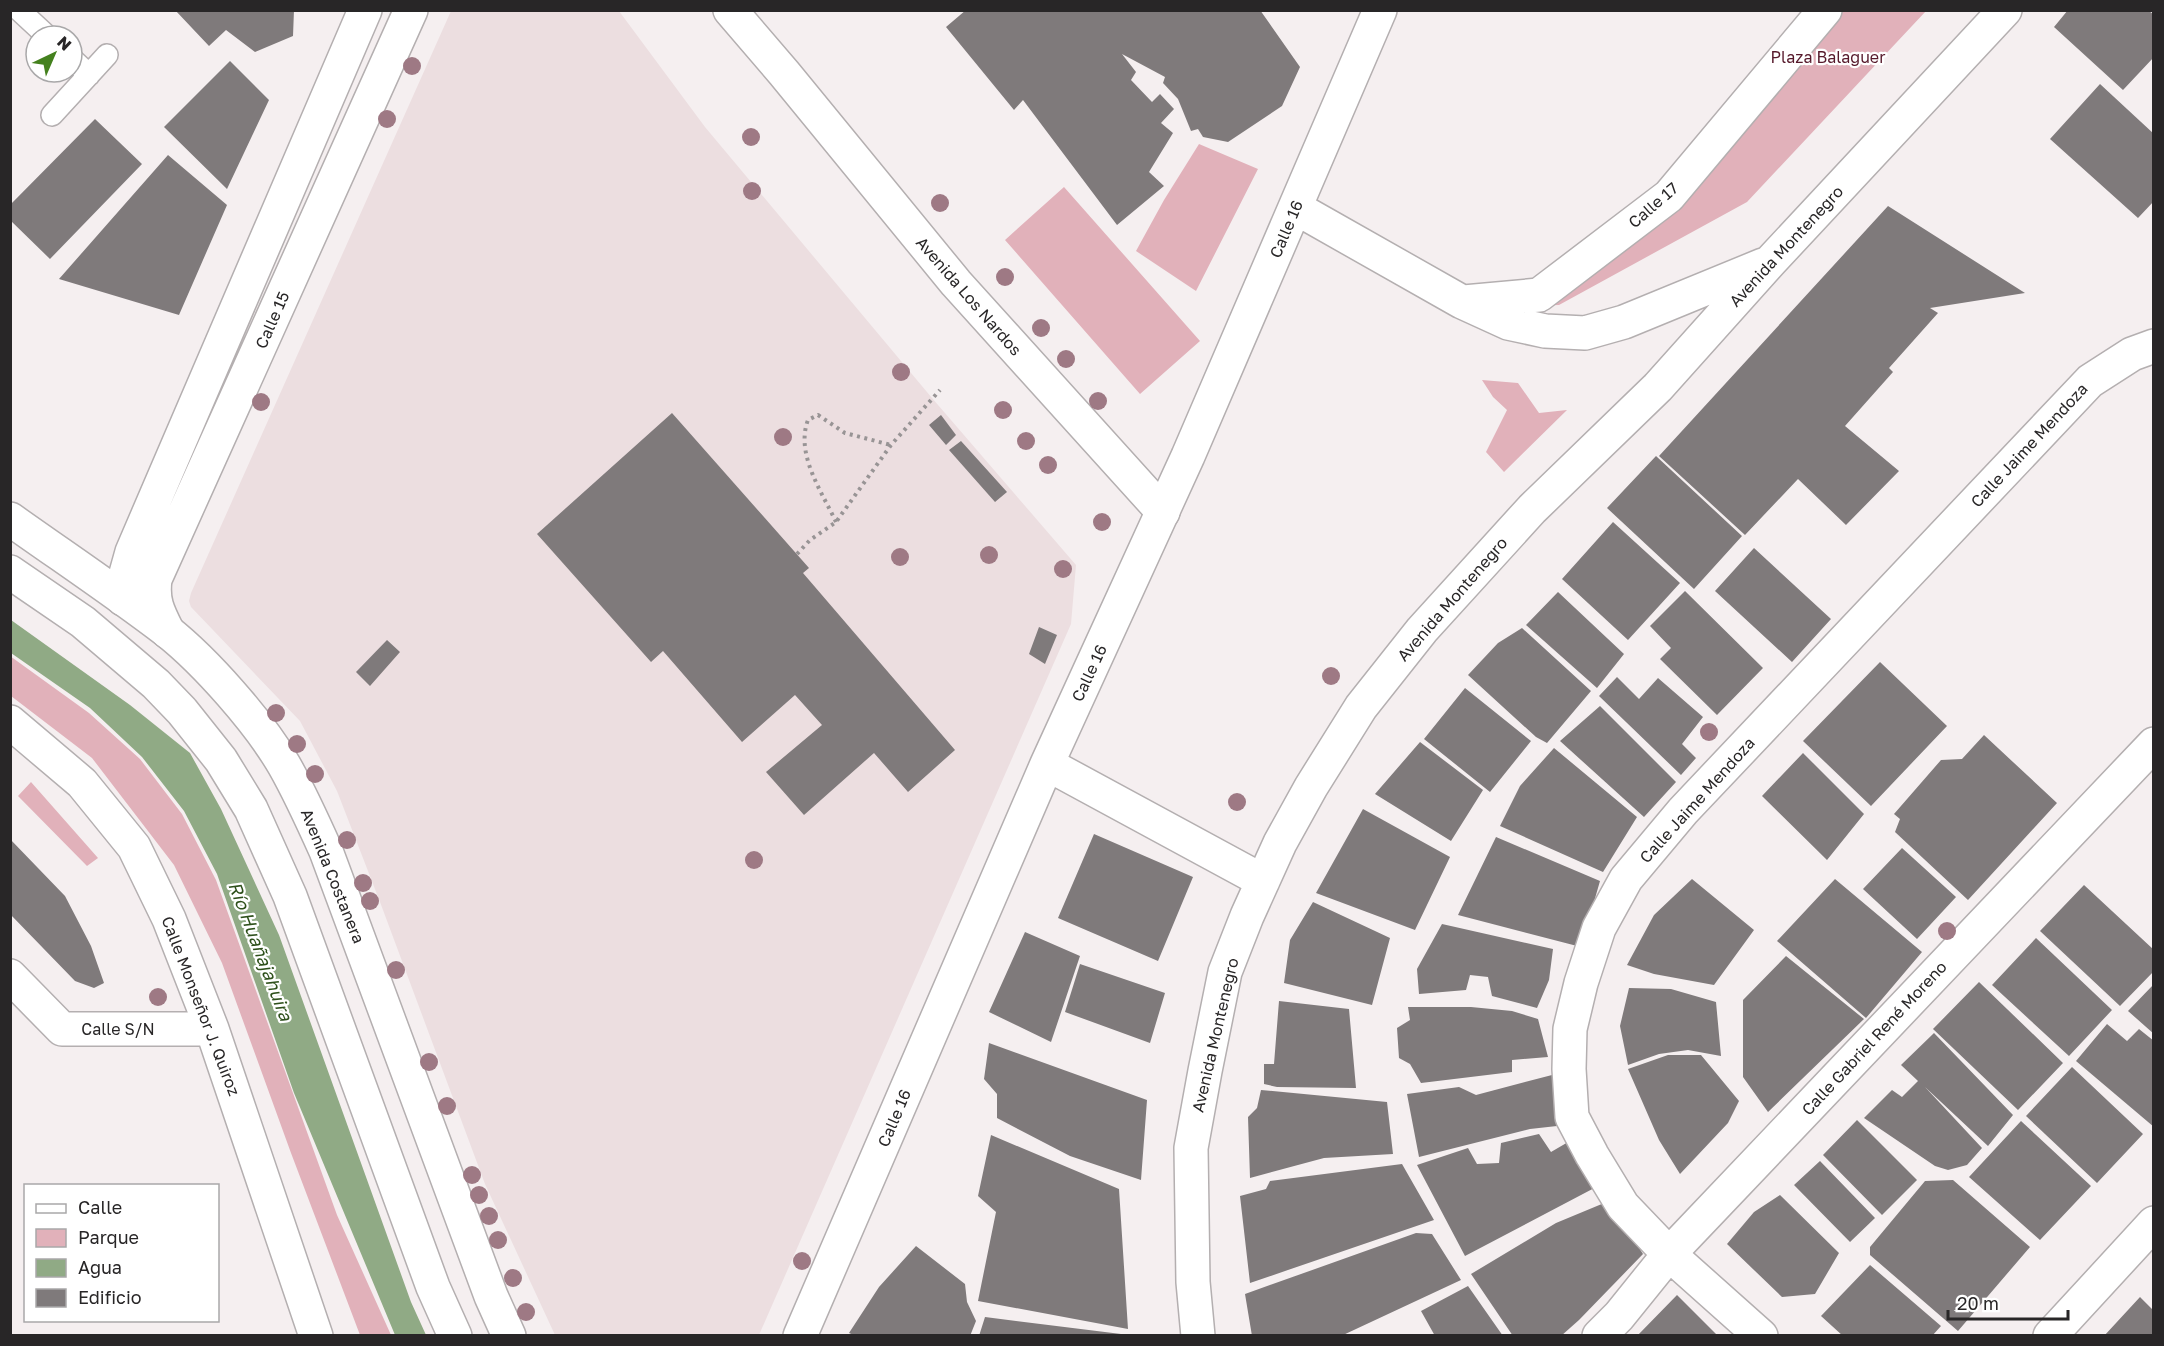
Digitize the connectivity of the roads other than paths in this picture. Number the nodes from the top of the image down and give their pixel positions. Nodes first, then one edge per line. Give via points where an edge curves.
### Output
1 (19, 10) edge
2 (365, 10) edge
3 (411, 10) edge
4 (730, 10) edge
5 (747, 10) edge
6 (1380, 10) edge
7 (1825, 10) edge
8 (2005, 10) edge
9 (34, 24) edge
10 (106, 55) dead end
11 (84, 70) edge
12 (784, 73) junction
13 (89, 75) junction
14 (52, 116) dead end
15 (1296, 208) junction
16 (1770, 262) junction
17 (1462, 302) junction
18 (2154, 346) edge
19 (1163, 512) junction
20 (10, 519) edge
21 (10, 572) edge
22 (123, 599) junction
23 (168, 632) junction
24 (130, 660) junction
25 (10, 722) edge
26 (2154, 744) edge
27 (1047, 764) junction
28 (1263, 881) junction
29 (10, 976) edge
30 (212, 1029) junction
31 (2154, 1223) edge
32 (1669, 1254) junction
33 (316, 1335) edge
34 (455, 1335) edge
35 (508, 1335) edge
36 (800, 1335) edge
37 (1198, 1335) edge
38 (1599, 1335) edge
39 (1761, 1335) edge
40 (2050, 1335) edge

1 - 9 lane
2 - 22 street via 132,552
3 - 23 street, Calle 15 via 155,579 153,595
4 - 12 street, Avenida Los Nardos
5 - 12 street, Avenida Los Nardos
6 - 15 street, Calle 16
7 - 17 street, Calle 17 via 1669,196 1539,295
8 - 16 street, Avenida Montenegro
10 - 13 lane
11 - 13 lane
12 - 19 street, Avenida Los Nardos via 956,283
13 - 14 lane
15 - 17 street
15 - 19 street, Calle 16
16 - 17 street via 1624,322 1585,333 1545,331 1508,323
16 - 28 street, Avenida Montenegro via 1658,387 1532,509 1422,630 1361,707 1311,787
18 - 32 street, Calle Jaime Mendoza via 2132,354 2090,381 1683,811 1626,879 1599,928 1570,1029 1572,1116 1623,1206
19 - 27 street, Calle 16
20 - 22 street, Avenida Costanera
21 - 24 street via 83,621
22 - 23 street, Avenida Costanera
22 - 24 street
23 - 35 street, Avenida Costanera via 211,672 257,727 283,763 305,805 327,851
24 - 34 street via 182,711 221,760 251,808 290,896 428,1276
25 - 30 street, Calle Monseñor J. Quiroz via 82,783 134,847 169,919
26 - 32 street, Calle Gabriel René Moreno
27 - 28 street
27 - 36 street, Calle 16
28 - 37 street, Avenida Montenegro via 1226,972 1191,1148 1193,1282
29 - 30 street, Calle S/N via 62,1029
30 - 33 street, Calle Monseñor J. Quiroz
31 - 40 street
32 - 38 street, Calle Gabriel René Moreno
32 - 39 street, Calle Jaime Mendoza

